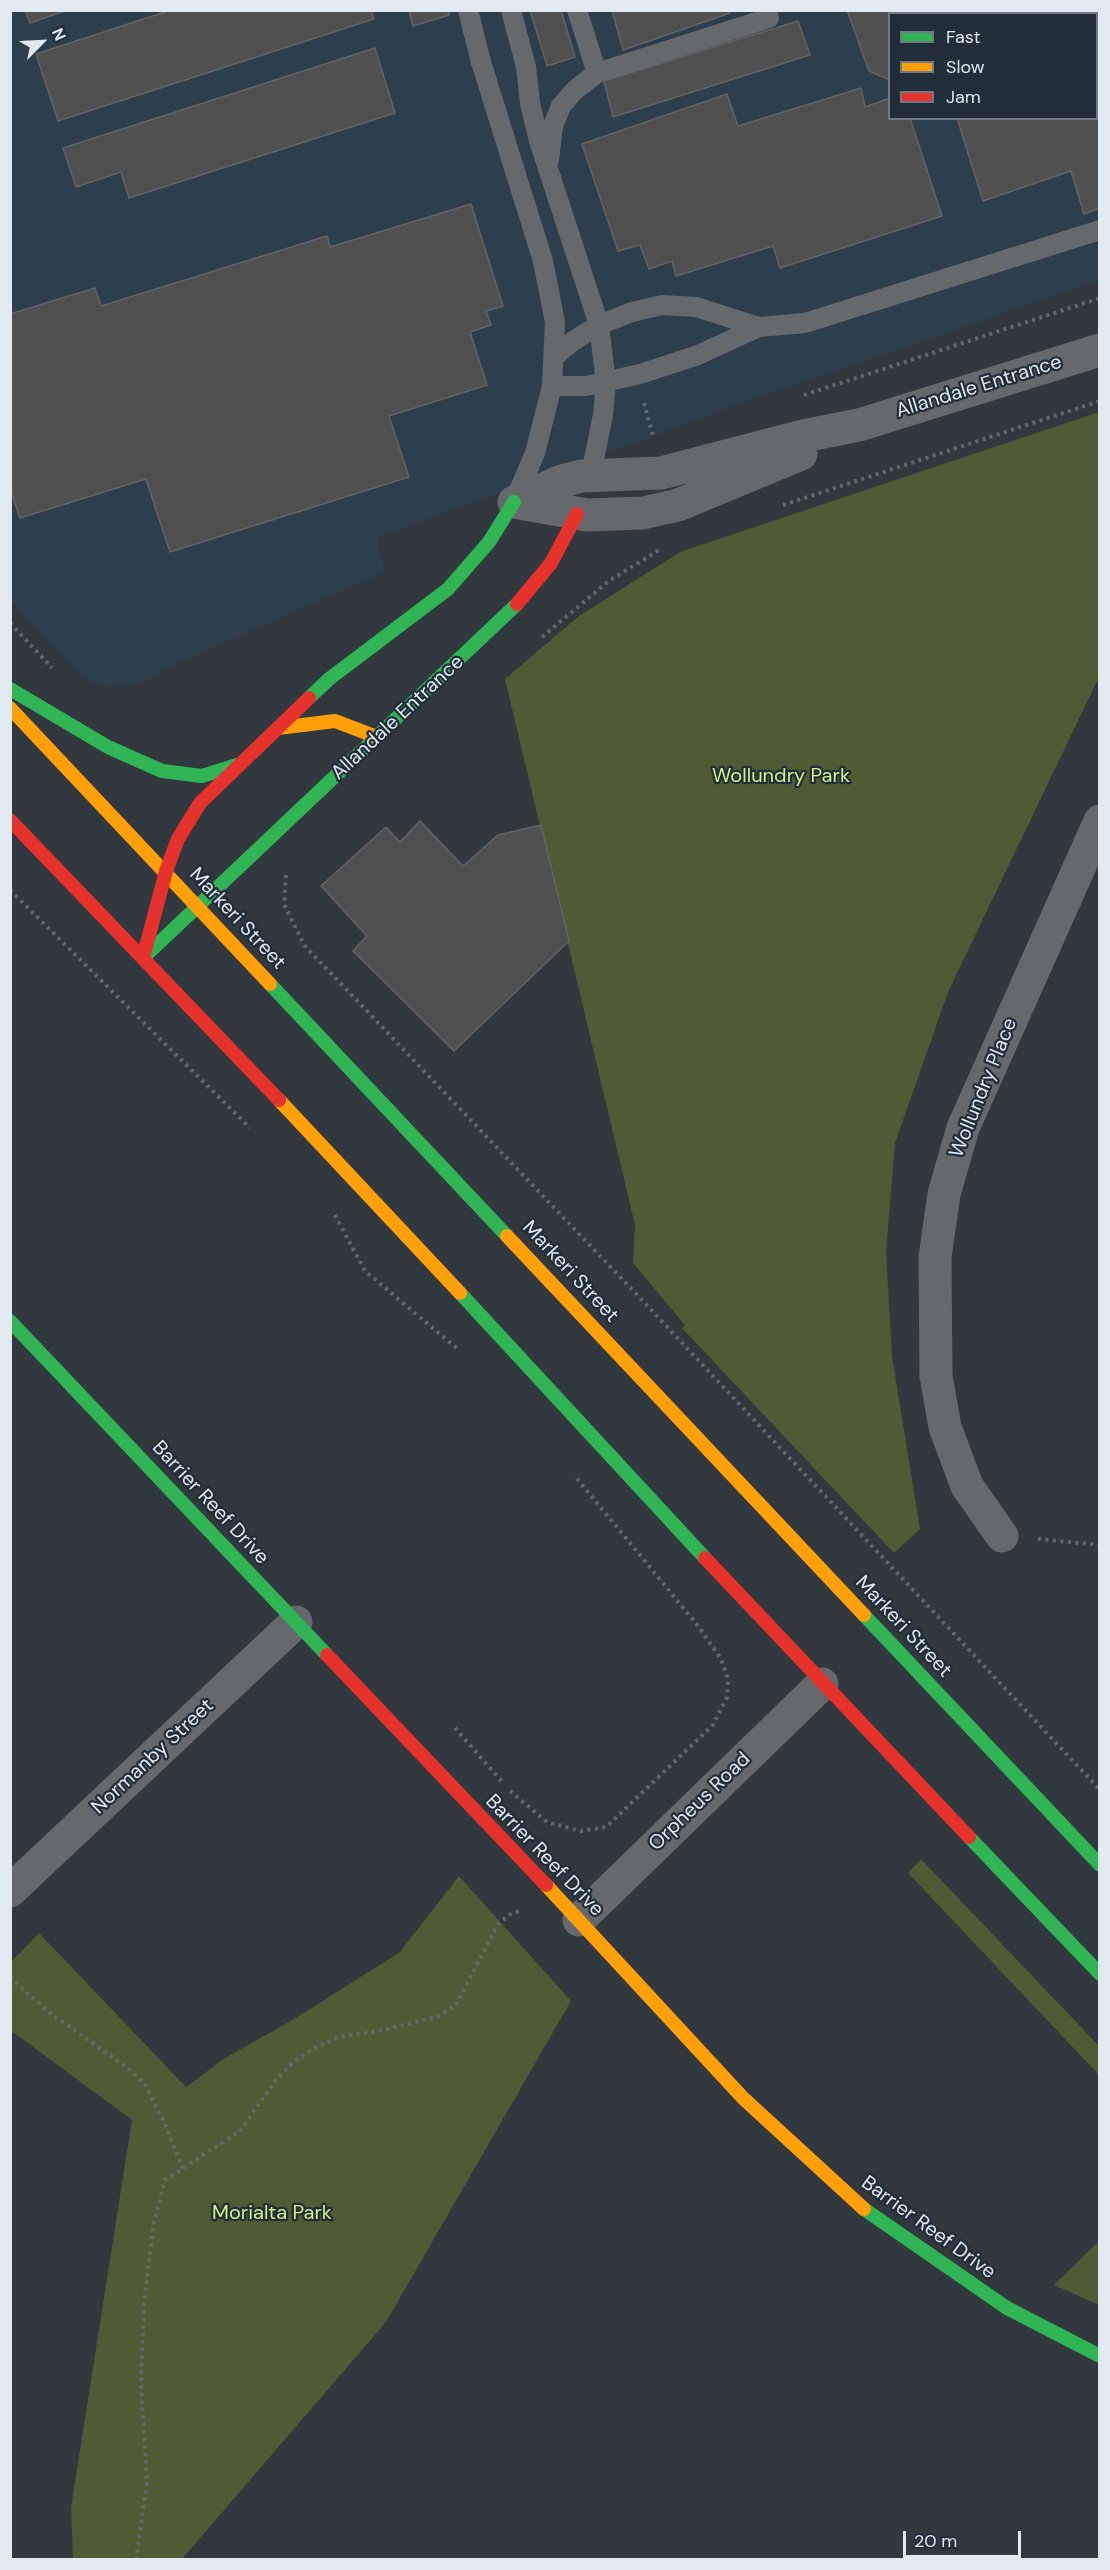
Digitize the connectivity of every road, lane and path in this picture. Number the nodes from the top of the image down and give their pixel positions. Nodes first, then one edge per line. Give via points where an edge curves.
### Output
1 (468, 10) edge
2 (511, 10) edge
3 (577, 10) edge
4 (766, 10) edge
5 (597, 73) junction
6 (549, 173) junction
7 (1100, 230) edge
8 (1100, 298) edge
9 (599, 325) junction
10 (759, 327) junction
11 (1100, 350) edge
12 (556, 355) junction
13 (606, 383) junction
14 (552, 386) junction
15 (642, 396) dead end
16 (795, 398) dead end
17 (1100, 401) edge
18 (859, 425) junction
19 (655, 443) dead end
20 (591, 474) junction
21 (514, 502) junction
22 (774, 507) dead end
23 (577, 514) junction
24 (668, 545) dead end
25 (535, 644) dead end
26 (10, 689) edge
27 (10, 708) edge
28 (278, 728) junction
29 (377, 737) junction
30 (240, 764) junction
31 (10, 820) edge
32 (1100, 821) edge
33 (294, 866) dead end
34 (166, 872) junction
35 (10, 890) edge
36 (199, 906) junction
37 (143, 958) junction
38 (255, 1133) dead end
39 (331, 1208) dead end
40 (10, 1321) edge
41 (467, 1357) dead end
42 (571, 1471) dead end
43 (1002, 1536) joint
44 (1100, 1545) edge
45 (296, 1622) junction
46 (822, 1684) junction
47 (455, 1728) dead end
48 (1100, 1790) edge
49 (1100, 1865) edge
50 (546, 1886) junction
51 (10, 1891) edge
52 (579, 1920) junction
53 (1100, 1974) edge
54 (10, 1977) edge
55 (183, 2169) junction
56 (1100, 2356) edge
57 (136, 2559) edge

1 - 12 lane via 543,261 555,322
2 - 6 lane via 526,67 532,114
3 - 5 lane
4 - 5 lane via 769,18
5 - 6 lane via 561,106 550,140
6 - 9 lane
7 - 10 lane via 805,323
8 - 16 path
9 - 10 lane via 632,312 673,304
9 - 12 lane
9 - 13 lane
10 - 13 lane via 698,355
11 - 18 street, Allandale Entrance
12 - 14 lane
13 - 14 lane
13 - 20 lane
14 - 21 lane via 535,453
15 - 19 path
17 - 22 path
18 - 20 street, Allandale Entrance via 661,472
18 - 23 street, Allandale Entrance via 678,505 625,516
20 - 21 street, Allandale Entrance via 559,482
20 - 23 street
21 - 23 street, Allandale Entrance
21 - 28 main road via 489,542 448,589 350,662
23 - 29 main road, Allandale Entrance via 551,563 526,596
24 - 25 path via 610,580
26 - 30 main road via 108,747 162,771 202,776
27 - 34 main road, Markeri Street
28 - 29 main road via 335,721
28 - 30 main road
29 - 36 main road, Allandale Entrance
30 - 34 main road via 205,797 189,819
31 - 37 main road
32 - 43 street, Wollundry Place via 963,1128 944,1194 935,1257 936,1376 945,1427 967,1486
33 - 48 path via 286,874 284,904 304,945
34 - 36 main road, Markeri Street
34 - 37 main road
35 - 38 path
36 - 37 main road, Allandale Entrance
36 - 49 main road, Markeri Street
37 - 46 main road via 354,1179
39 - 41 path via 365,1271
40 - 45 main road, Barrier Reef Drive
42 - 47 path via 720,1659 728,1679 728,1697 721,1713 606,1827 581,1831 547,1822 508,1789
43 - 44 path
45 - 50 main road, Barrier Reef Drive
45 - 51 street, Normanby Street
46 - 52 street, Orpheus Road
46 - 53 main road
50 - 52 main road, Barrier Reef Drive
50 - 55 path via 520,1911 498,1924 456,2005 428,2019 340,2037 316,2047 277,2079 240,2131
52 - 56 main road, Barrier Reef Drive via 743,2098 872,2217 1007,2308
54 - 55 path via 46,2010 128,2068 145,2085
55 - 57 path via 165,2180 150,2245 141,2384 147,2482

